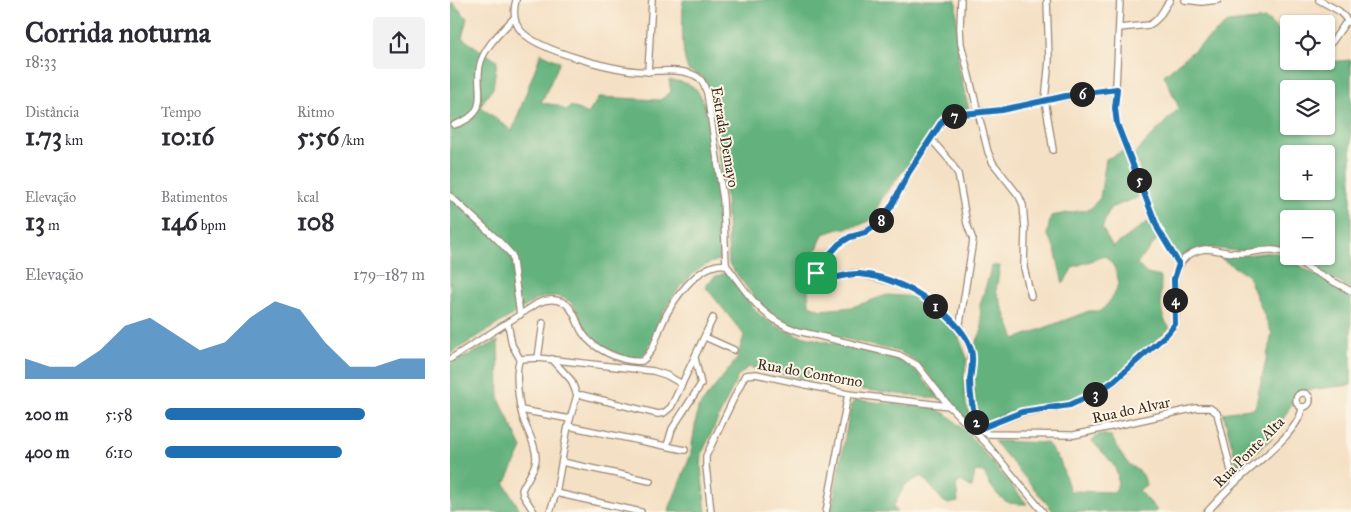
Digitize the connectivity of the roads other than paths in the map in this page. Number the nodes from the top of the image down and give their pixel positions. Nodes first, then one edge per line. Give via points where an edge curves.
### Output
1 (652, 0) edge
2 (961, 0) edge
3 (1047, 0) edge
4 (1120, 0) edge
5 (1170, 0) edge
6 (1185, 0) edge
7 (1218, 0) edge
8 (1318, 0) edge
9 (515, 3) edge
10 (514, 18) junction
11 (1350, 22) edge
12 (1119, 28) junction
13 (1335, 38) edge
14 (648, 72) junction
15 (1117, 89) junction
16 (1045, 100) junction
17 (978, 113) junction
18 (454, 125) dead end
19 (930, 139) junction
20 (1053, 150) dead end
21 (450, 196) edge
22 (1280, 250) edge
23 (1179, 264) junction
24 (726, 265) junction
25 (1304, 265) edge
26 (1351, 291) edge
27 (1031, 296) dead end
28 (520, 316) junction
29 (713, 318) dead end
30 (543, 323) dead end
31 (508, 324) junction
32 (959, 330) junction
33 (704, 337) junction
34 (734, 350) dead end
35 (695, 357) junction
36 (538, 358) junction
37 (450, 359) edge
38 (520, 359) junction
39 (552, 359) junction
40 (682, 384) junction
41 (848, 394) junction
42 (576, 395) junction
43 (949, 406) junction
44 (1302, 407) dead end
45 (521, 410) junction
46 (570, 419) junction
47 (568, 426) junction
48 (976, 430) junction
49 (667, 446) junction
50 (685, 450) dead end
51 (562, 462) junction
52 (650, 480) dead end
53 (1234, 483) junction
54 (556, 493) junction
55 (534, 512) edge
56 (550, 512) edge
57 (641, 512) edge
58 (711, 512) edge
59 (826, 512) edge
60 (1043, 512) edge
61 (1207, 512) edge

1 - 14 street
2 - 17 street via 961,44
3 - 16 street via 1049,60
4 - 12 street
5 - 12 street via 1154,23
6 - 7 street
8 - 11 street
9 - 10 street
10 - 14 street, Estrada Demayo via 526,35 557,50 614,68
10 - 18 street via 482,58 476,110 469,119
11 - 13 street via 1346,22
12 - 15 street
14 - 24 street, Estrada Demayo via 688,73 697,76 704,84 723,199
15 - 16 street
15 - 23 street via 1117,124 1158,229
16 - 17 street
16 - 20 street
17 - 19 street via 943,120
17 - 27 street via 993,163 1023,205 1024,268
19 - 32 street via 958,174 973,240
19 - 32 street via 891,207 876,225 839,244 817,270 822,278 853,273 904,286 932,304
21 - 28 street via 512,255
22 - 23 street via 1237,254 1204,249 1190,254
23 - 48 street via 1174,279 1175,324 1114,381 1070,405 1022,412
24 - 28 street via 715,265 701,272 687,286 666,315 651,351 642,361 625,360 592,343 582,332 572,309 562,302 543,301
24 - 43 street via 754,303 774,321 798,331 899,354 917,365
25 - 26 street
28 - 31 street
29 - 33 street
30 - 36 street
31 - 37 street
31 - 38 street via 512,345
32 - 48 street via 971,350 970,392
33 - 34 street
33 - 35 street
35 - 40 street
35 - 49 street via 701,384 672,429
36 - 38 street
36 - 39 street
38 - 45 street
39 - 40 street via 653,371
39 - 42 street via 571,380
40 - 42 street via 671,407 658,414
41 - 43 street, Rua do Contorno
41 - 58 street, Rua do Contorno via 756,374 745,375 706,456
41 - 59 street
42 - 46 street
43 - 48 street
44 - 53 street, Rua Ponte Alta via 1302,414 1292,429
45 - 46 street
45 - 55 street via 536,457 522,490
46 - 47 street
47 - 49 street
47 - 51 street
48 - 53 street, Rua do Alvar via 988,434 1074,435 1196,408 1210,408 1217,414
48 - 60 street
49 - 50 street
51 - 52 street
51 - 54 street
53 - 61 street, Rua Ponte Alta
54 - 56 street
54 - 57 street

